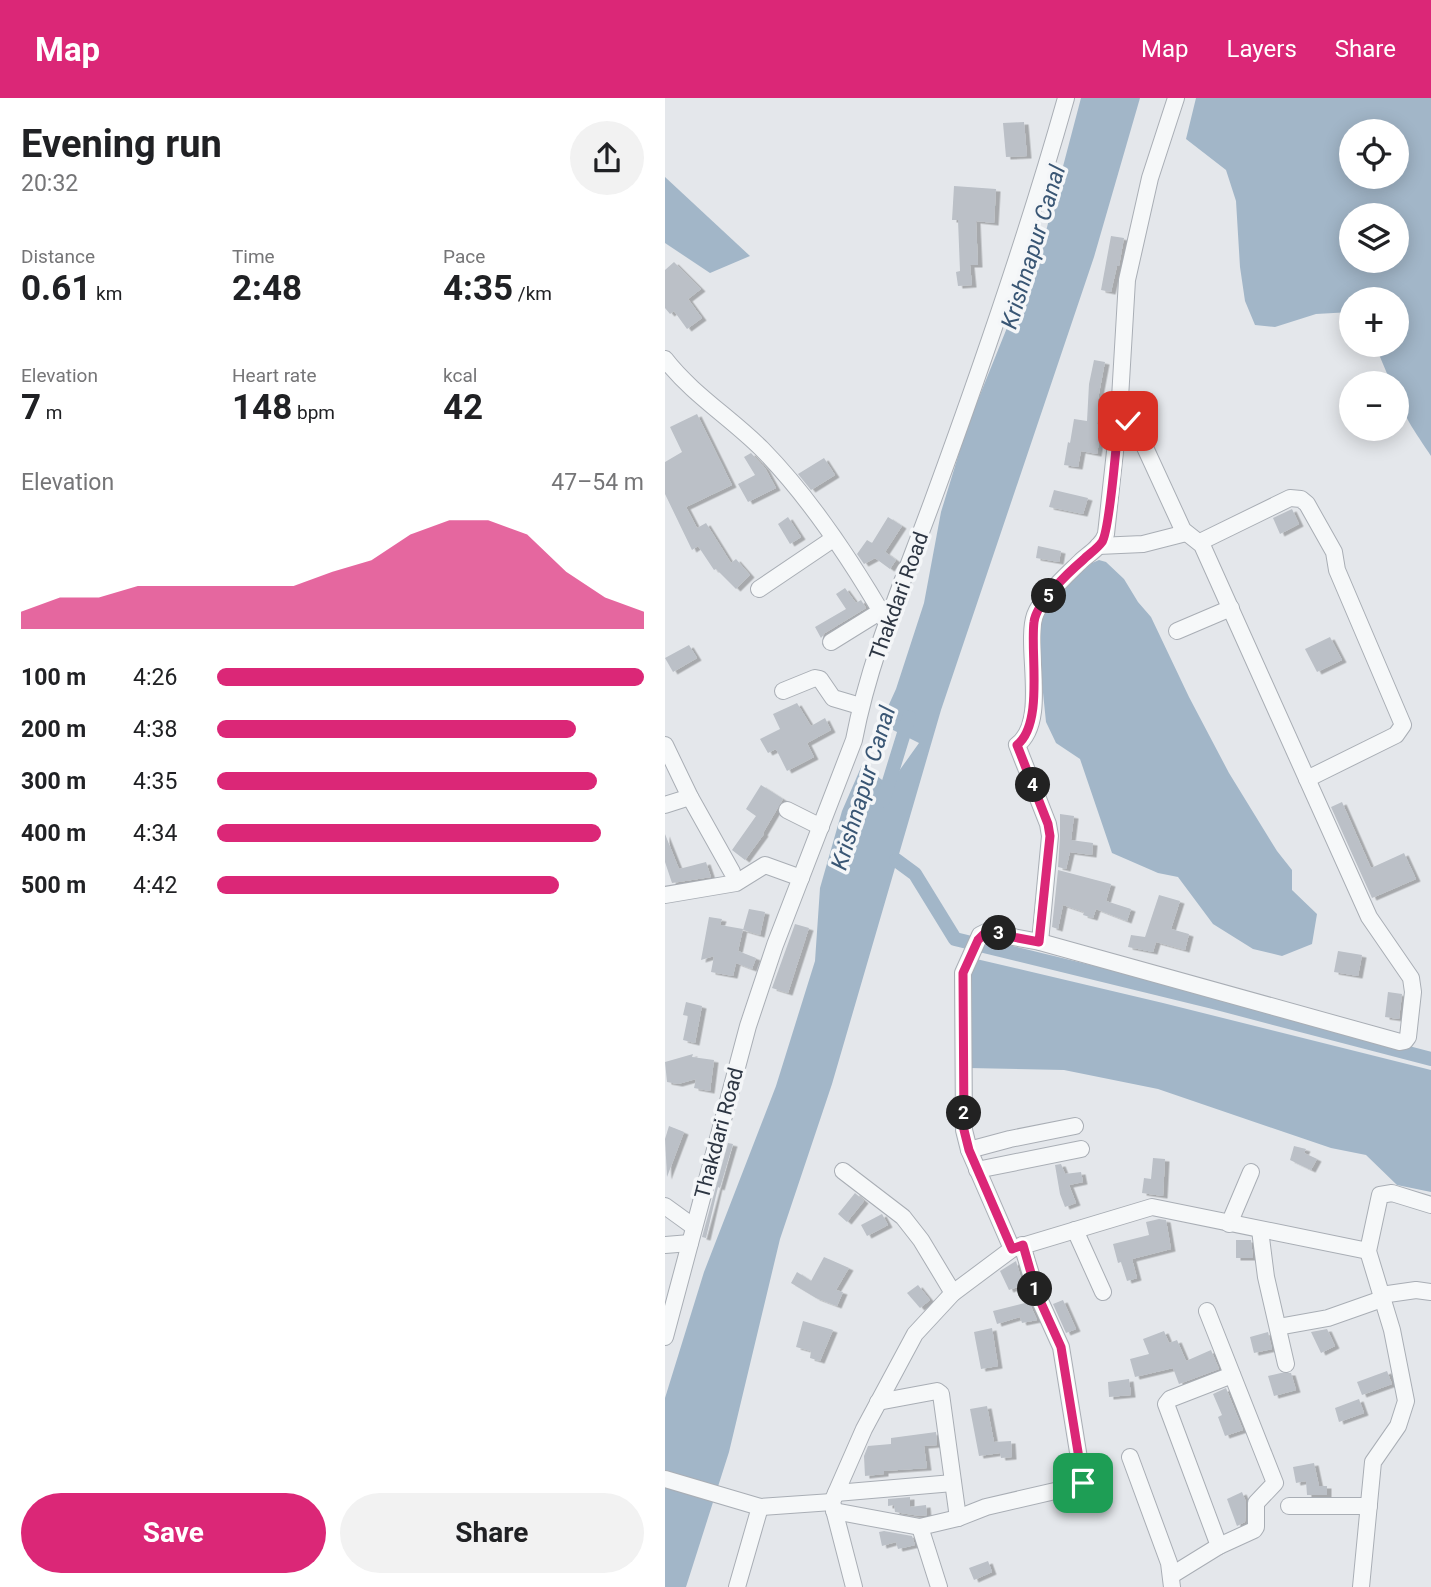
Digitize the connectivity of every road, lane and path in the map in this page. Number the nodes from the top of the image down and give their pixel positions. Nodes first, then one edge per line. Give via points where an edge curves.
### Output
1 (1066, 98) edge
2 (1176, 98) edge
3 (665, 359) edge
4 (1119, 415) junction
5 (1193, 538) junction
6 (834, 539) junction
7 (1098, 547) junction
8 (759, 589) dead end
9 (1231, 608) junction
10 (884, 617) junction
11 (1177, 631) dead end
12 (831, 642) dead end
13 (783, 691) dead end
14 (860, 706) junction
15 (665, 745) edge
16 (1307, 779) junction
17 (690, 797) junction
18 (665, 805) edge
19 (787, 810) dead end
20 (821, 827) junction
21 (732, 872) dead end
22 (801, 878) junction
23 (665, 895) edge
24 (1039, 942) junction
25 (1075, 1126) dead end
26 (1081, 1149) dead end
27 (969, 1150) junction
28 (977, 1170) junction
29 (843, 1171) dead end
30 (1251, 1172) dead end
31 (1431, 1205) edge
32 (665, 1206) edge
33 (1229, 1224) junction
34 (694, 1227) junction
35 (1075, 1230) junction
36 (1260, 1230) junction
37 (690, 1243) junction
38 (665, 1245) edge
39 (1017, 1247) junction
40 (1368, 1251) junction
41 (1103, 1292) dead end
42 (1431, 1292) edge
43 (953, 1293) junction
44 (1382, 1297) junction
45 (1207, 1311) dead end
46 (1278, 1327) junction
47 (665, 1337) edge
48 (1286, 1364) dead end
49 (1232, 1375) junction
50 (878, 1402) junction
51 (1130, 1457) dead end
52 (665, 1479) edge
53 (953, 1483) junction
54 (834, 1502) junction
55 (1289, 1506) dead end
56 (1369, 1506) junction
57 (760, 1507) junction
58 (958, 1518) junction
59 (920, 1527) junction
60 (1219, 1545) junction
61 (1172, 1581) edge
62 (737, 1587) edge
63 (854, 1587) edge
64 (939, 1587) edge
65 (1361, 1587) edge

1 - 10 street, Thakdari Road via 1016,265 935,497
2 - 4 street via 1150,178 1127,280
3 - 6 street via 680,379 765,452
4 - 5 street via 1137,430
4 - 7 street via 1106,534
5 - 7 street
5 - 9 street
5 - 16 street via 1296,497 1307,504 1334,552 1337,570 1403,725 1396,735
6 - 8 street
6 - 10 street
7 - 24 street via 1039,607 1034,622 1035,688 1029,727 1017,745 1050,836
9 - 11 street
9 - 16 street
10 - 12 street
10 - 14 street, Thakdari Road
13 - 14 street via 815,678 833,698
14 - 20 street, Thakdari Road via 854,740
15 - 17 street
16 - 24 street via 1369,917 1411,978 1405,1041
17 - 18 street
17 - 21 street
19 - 20 street
20 - 22 street, Thakdari Road
22 - 23 street via 765,865 736,883
22 - 34 street, Thakdari Road via 748,1026
24 - 27 street via 990,931 981,935 968,958 963,986 964,1130
25 - 27 street
26 - 28 street
27 - 28 street
28 - 39 street
29 - 43 street via 903,1217
30 - 33 street
31 - 40 street via 1392,1193 1380,1195
32 - 34 street
33 - 35 street via 1152,1207
33 - 36 street
34 - 37 street, Thakdari Road
35 - 39 street
35 - 41 street
36 - 40 street
36 - 46 street
37 - 38 street
37 - 47 street, Thakdari Road
39 - 43 street
39 - 58 street via 1061,1347 1083,1483
40 - 44 street
42 - 44 street via 1416,1290
43 - 50 street via 915,1334
44 - 46 street via 1343,1314
44 - 56 street via 1406,1401 1398,1426 1373,1462
45 - 49 street
46 - 48 street
49 - 60 street via 1275,1483 1256,1503 1254,1530
49 - 60 street via 1166,1404
50 - 53 street via 940,1392
50 - 54 street
51 - 61 street
52 - 57 street
53 - 54 street
53 - 58 street
54 - 57 street
54 - 59 street
54 - 63 street
55 - 56 street
56 - 65 street
57 - 62 street
58 - 59 street
59 - 64 street
60 - 61 street

